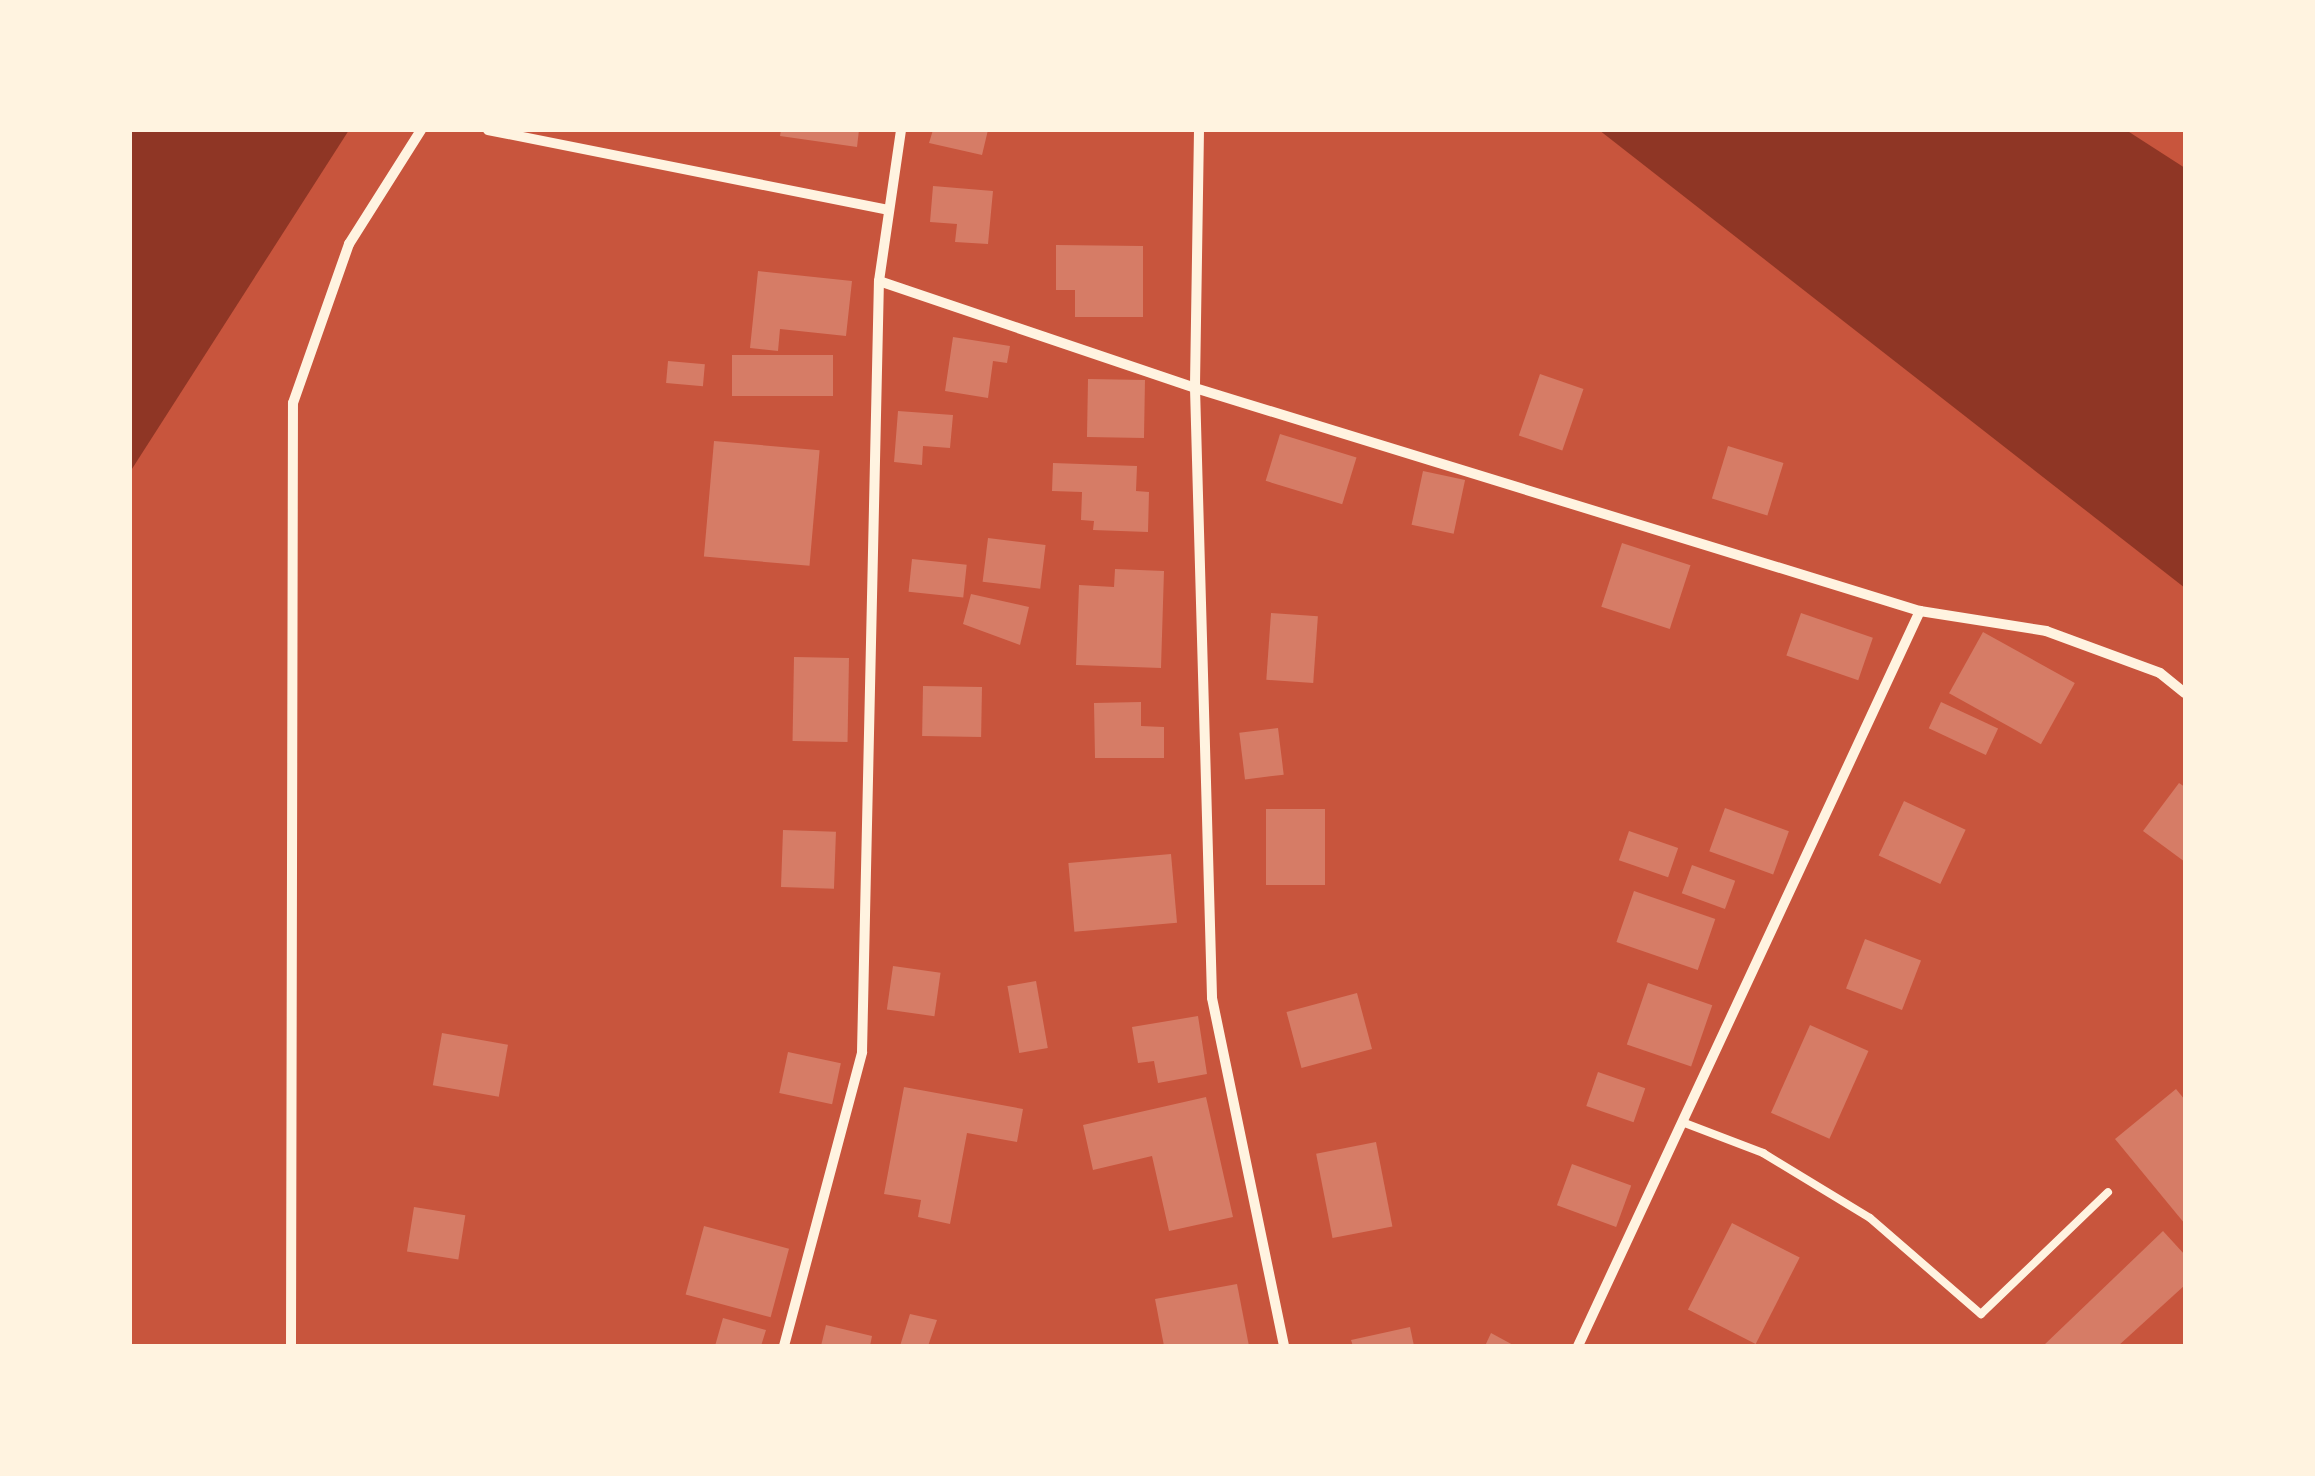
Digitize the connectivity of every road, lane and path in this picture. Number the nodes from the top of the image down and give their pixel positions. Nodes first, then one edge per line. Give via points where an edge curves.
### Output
1 (421, 130) edge
2 (488, 130) edge
3 (901, 130) edge
4 (1199, 130) edge
5 (888, 210) junction
6 (879, 281) junction
7 (1194, 388) junction
8 (1920, 610) junction
9 (2185, 694) edge
10 (1682, 1122) junction
11 (2108, 1192) dead end
12 (291, 1346) edge
13 (784, 1346) edge
14 (1284, 1346) edge
15 (1578, 1346) edge

1 - 12 street via 349,244 293,402
2 - 5 street
3 - 5 street
4 - 7 street
5 - 6 street
6 - 7 street
6 - 13 street via 862,1052
7 - 8 street
7 - 14 street via 1212,998
8 - 9 street via 2046,631 2160,673
8 - 10 street
10 - 11 lane via 1763,1152 1870,1218 1981,1314
10 - 15 street

